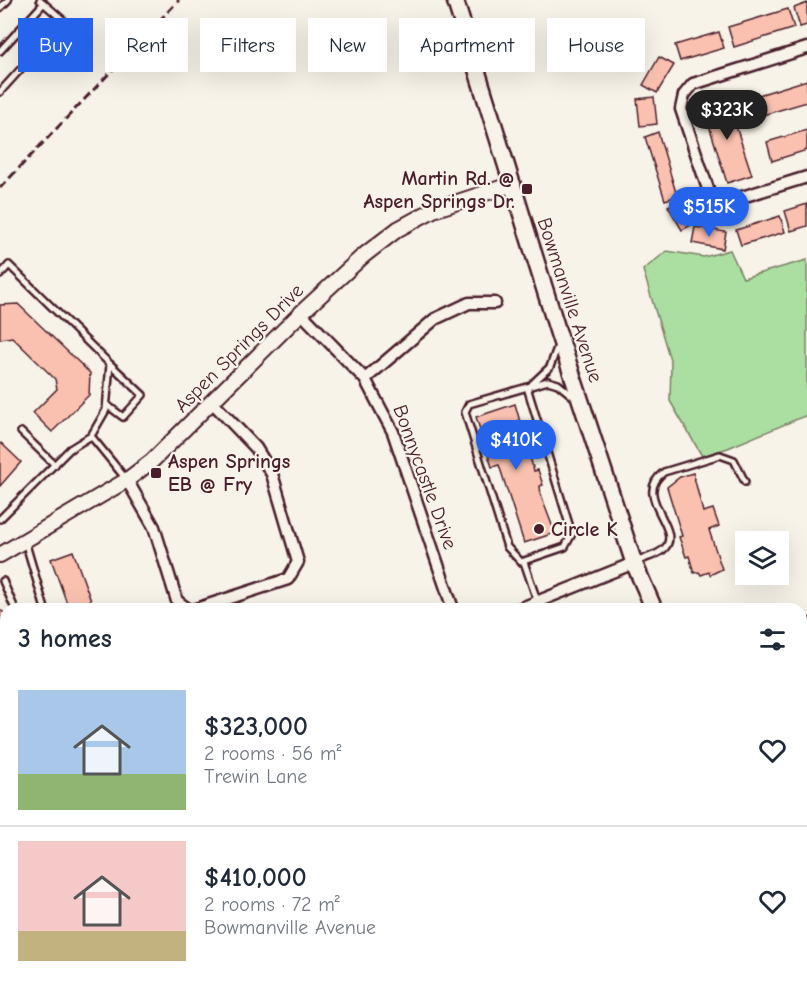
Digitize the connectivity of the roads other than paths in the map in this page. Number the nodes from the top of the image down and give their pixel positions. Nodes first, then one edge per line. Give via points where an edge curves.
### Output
1 (8, 0) edge
2 (455, 0) edge
3 (42, 1) edge
4 (0, 8) edge
5 (807, 48) edge
6 (0, 51) edge
7 (0, 92) edge
8 (807, 177) edge
9 (513, 184) junction
10 (0, 275) edge
11 (495, 303) dead end
12 (301, 313) junction
13 (558, 332) junction
14 (110, 364) junction
15 (366, 379) junction
16 (529, 386) junction
17 (212, 402) junction
18 (107, 405) junction
19 (583, 406) junction
20 (21, 432) dead end
21 (91, 436) junction
22 (55, 465) junction
23 (127, 480) junction
24 (745, 482) dead end
25 (0, 519) edge
26 (25, 541) junction
27 (0, 555) edge
28 (524, 562) junction
29 (634, 563) junction
30 (3, 581) dead end
31 (12, 603) edge
32 (43, 603) edge
33 (179, 603) edge
34 (214, 603) edge
35 (451, 603) edge
36 (538, 603) edge
37 (544, 603) edge
38 (651, 603) edge

1 - 4 lane
2 - 9 main road, Bowmanville Avenue
3 - 6 lane
3 - 7 lane via 64,21
5 - 8 street via 693,84 684,94 681,109 710,195 729,201
9 - 12 street, Aspen Springs Drive via 433,210 398,229
9 - 13 main road, Bowmanville Avenue
10 - 14 lane via 9,265
11 - 15 street via 469,303 435,319
12 - 15 street, Bonnycastle Drive
12 - 17 street, Aspen Springs Drive
13 - 16 lane via 553,362
13 - 19 main road, Bowmanville Avenue
14 - 18 lane
14 - 18 lane via 143,395 123,417
15 - 35 street, Bonnycastle Drive via 393,432
16 - 19 lane via 553,382
16 - 28 lane via 572,534 565,547
16 - 28 lane via 469,404 465,412 507,547 517,560
17 - 23 street, Aspen Springs Drive
17 - 34 street via 256,448 272,474 298,562 288,579
18 - 21 lane
19 - 29 main road, Bowmanville Avenue
20 - 22 lane
21 - 22 lane via 70,449
21 - 23 lane
22 - 25 lane
23 - 26 street, Aspen Springs Drive
23 - 33 street via 154,527
24 - 29 lane via 734,460 720,455 664,472 654,483 653,498 669,542 663,550
26 - 27 street, Aspen Springs Drive
26 - 32 lane
28 - 36 lane
29 - 37 street
29 - 38 main road, Bowmanville Avenue
30 - 31 lane

